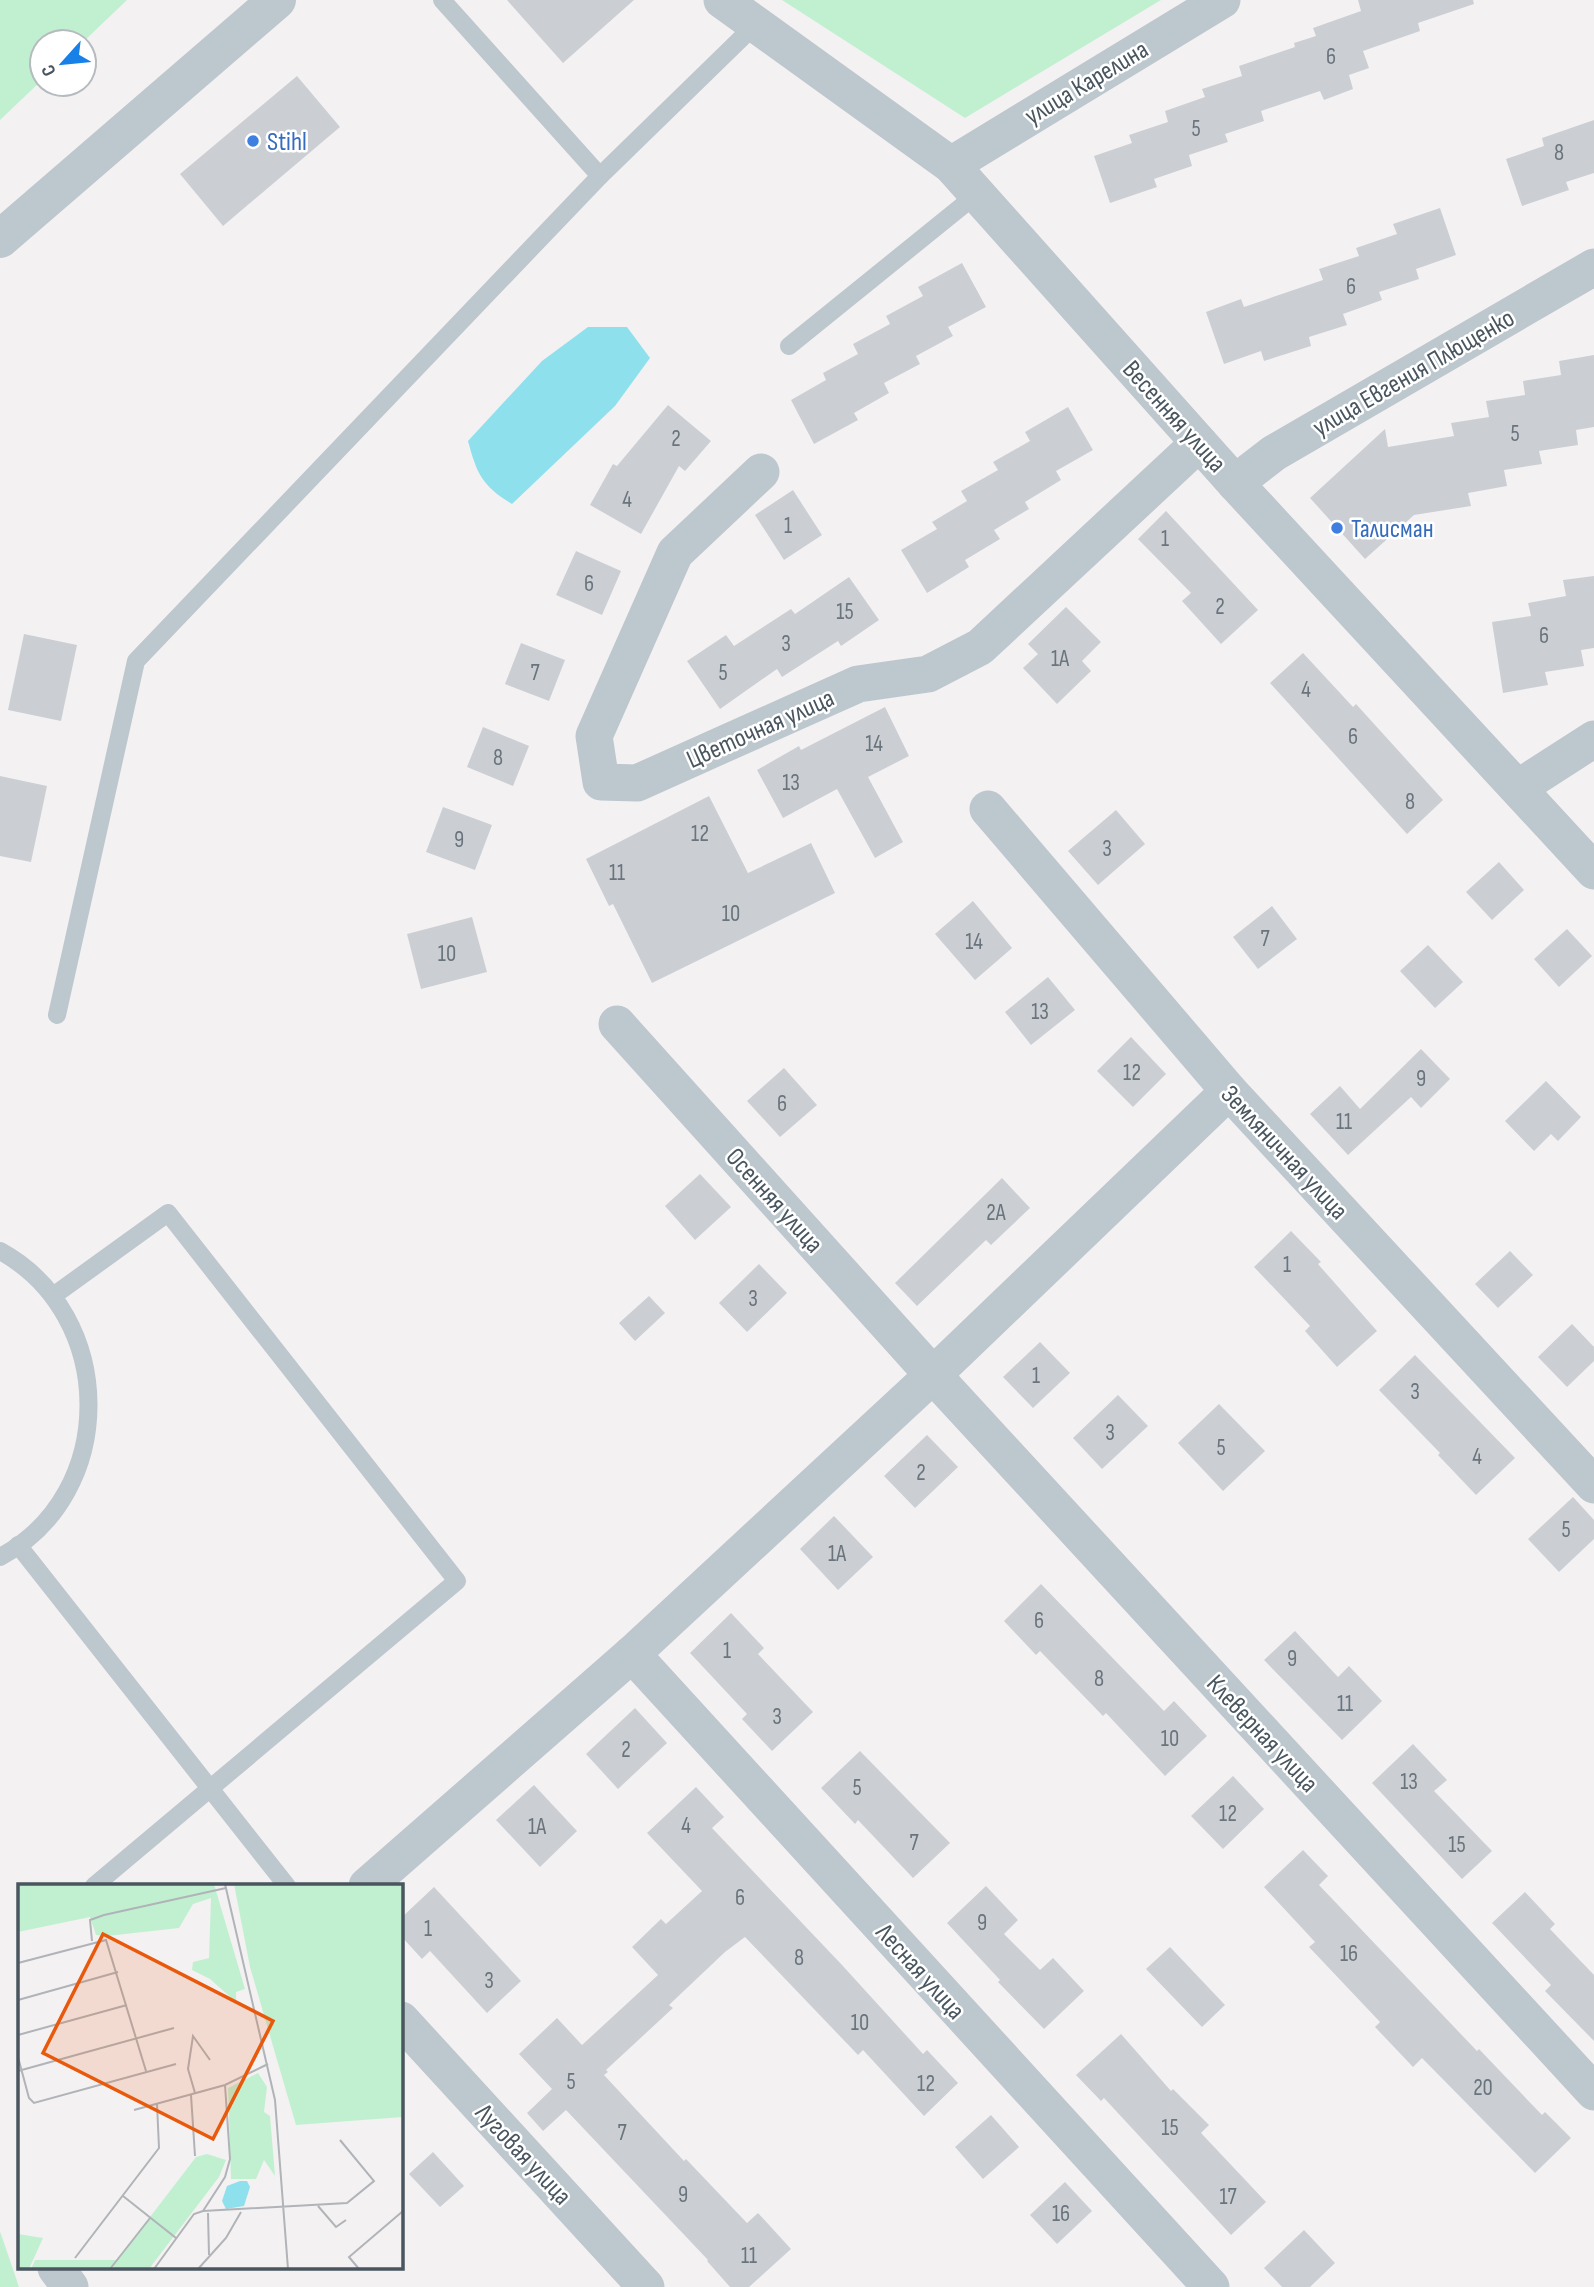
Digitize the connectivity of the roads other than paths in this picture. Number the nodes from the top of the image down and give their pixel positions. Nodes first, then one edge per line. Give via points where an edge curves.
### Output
1 (277, 0) edge
2 (442, 0) edge
3 (722, 0) edge
4 (1222, 0) edge
5 (756, 24) junction
6 (951, 165) junction
7 (600, 176) junction
8 (977, 194) junction
9 (0, 239) edge
10 (1594, 267) edge
11 (789, 346) dead end
12 (1199, 443) junction
13 (761, 471) dead end
14 (1235, 483) junction
15 (1594, 738) edge
16 (1518, 788) junction
17 (988, 808) dead end
18 (1594, 871) edge
19 (57, 1015) dead end
20 (617, 1024) dead end
21 (1229, 1091) junction
22 (0, 1251) edge
23 (52, 1296) junction
24 (933, 1375) junction
25 (1594, 1485) edge
26 (18, 1545) junction
27 (0, 1557) edge
28 (632, 1654) junction
29 (211, 1790) junction
30 (96, 1884) edge
31 (285, 1884) edge
32 (369, 1884) edge
33 (402, 2021) edge
34 (1594, 2092) edge
35 (58, 2270) edge
36 (70, 2287) edge
37 (646, 2287) edge
38 (1211, 2287) edge

1 - 9 street
2 - 7 lane
3 - 5 street, Весенняя улица
4 - 6 street, улица Карелина
5 - 6 street, Весенняя улица
5 - 7 lane
6 - 8 street, Весенняя улица
7 - 19 lane via 136,661
8 - 11 lane
8 - 12 street, Весенняя улица
10 - 14 street, улица Евгения Плющенко via 1273,453
12 - 13 street, Цветочная улица via 980,647 928,674 858,684 637,783 601,782 594,736 675,553
12 - 14 street, Весенняя улица
14 - 16 street, Весенняя улица
15 - 16 street
16 - 18 street, Весенняя улица
17 - 21 street, Земляничная улица
20 - 24 street, Осенняя улица
21 - 24 street
21 - 25 street, Земляничная улица
22 - 23 lane via 33,1274
23 - 26 lane via 80,1347 87,1375 87,1433 68,1488 52,1513
23 - 29 lane via 168,1213 457,1581
24 - 28 street
24 - 34 street, Клеверная улица
26 - 27 lane
26 - 29 lane
28 - 32 street
28 - 38 street, Лесная улица
29 - 30 lane
29 - 31 lane
33 - 37 street, Луговая улица
35 - 36 street

